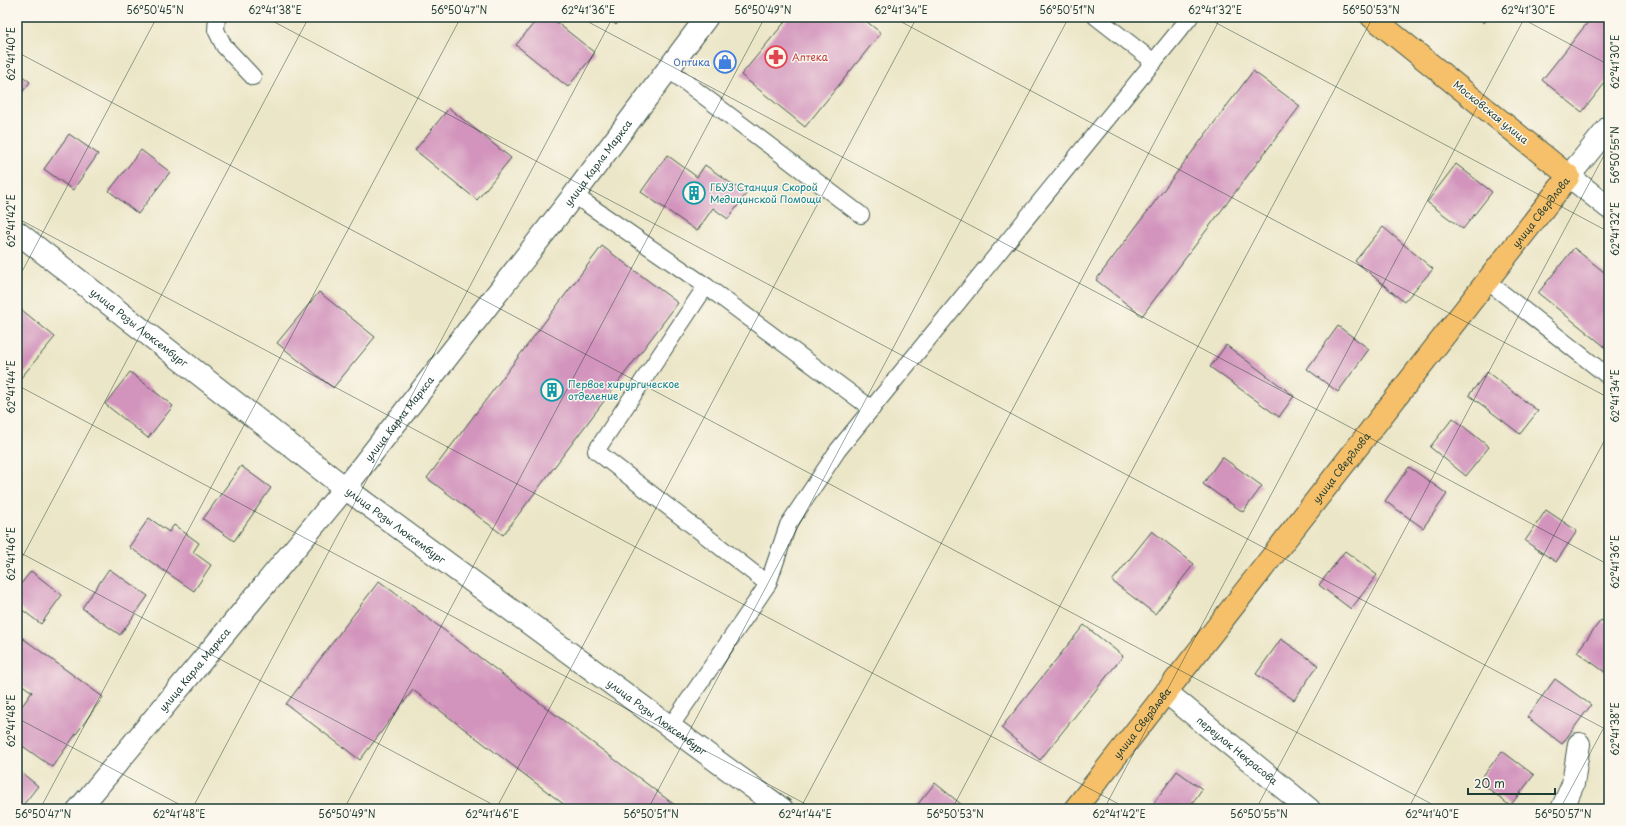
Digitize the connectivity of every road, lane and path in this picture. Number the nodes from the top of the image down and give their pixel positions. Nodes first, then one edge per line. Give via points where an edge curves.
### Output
1 (217, 17) edge
2 (707, 17) edge
3 (1096, 17) edge
4 (1190, 17) edge
5 (1372, 17) edge
6 (1154, 62) junction
7 (668, 69) junction
8 (253, 76) dead end
9 (1609, 127) edge
10 (1570, 176) junction
11 (574, 195) junction
12 (1609, 208) edge
13 (861, 215) dead end
14 (17, 232) edge
15 (1486, 281) junction
16 (706, 286) junction
17 (1609, 377) edge
18 (872, 409) junction
19 (345, 488) junction
20 (768, 584) junction
21 (1166, 692) junction
22 (670, 727) junction
23 (1579, 744) dead end
24 (79, 809) edge
25 (782, 809) edge
26 (1075, 809) edge
27 (1309, 809) edge
28 (1562, 809) edge

1 - 8 lane via 216,30 224,46
2 - 7 street, улица Карла Маркса
3 - 6 lane
4 - 6 lane
5 - 10 main road, Московская улица
6 - 18 lane
7 - 11 street, улица Карла Маркса
7 - 13 lane
9 - 10 street, улица Свердлова
10 - 12 street, Московская улица
10 - 15 main road, улица Свердлова
11 - 16 lane
11 - 19 street, улица Карла Маркса
14 - 19 street, улица Розы Люксембург
15 - 17 lane
15 - 21 main road, улица Свердлова
16 - 18 lane
16 - 20 lane via 596,451
18 - 20 lane via 838,450 788,525
19 - 22 street, улица Розы Люксембург
19 - 24 street, улица Карла Маркса
20 - 22 lane
21 - 26 main road, улица Свердлова
21 - 27 street, переулок Некрасова
22 - 25 street, улица Розы Люксембург
23 - 28 street via 1573,784

